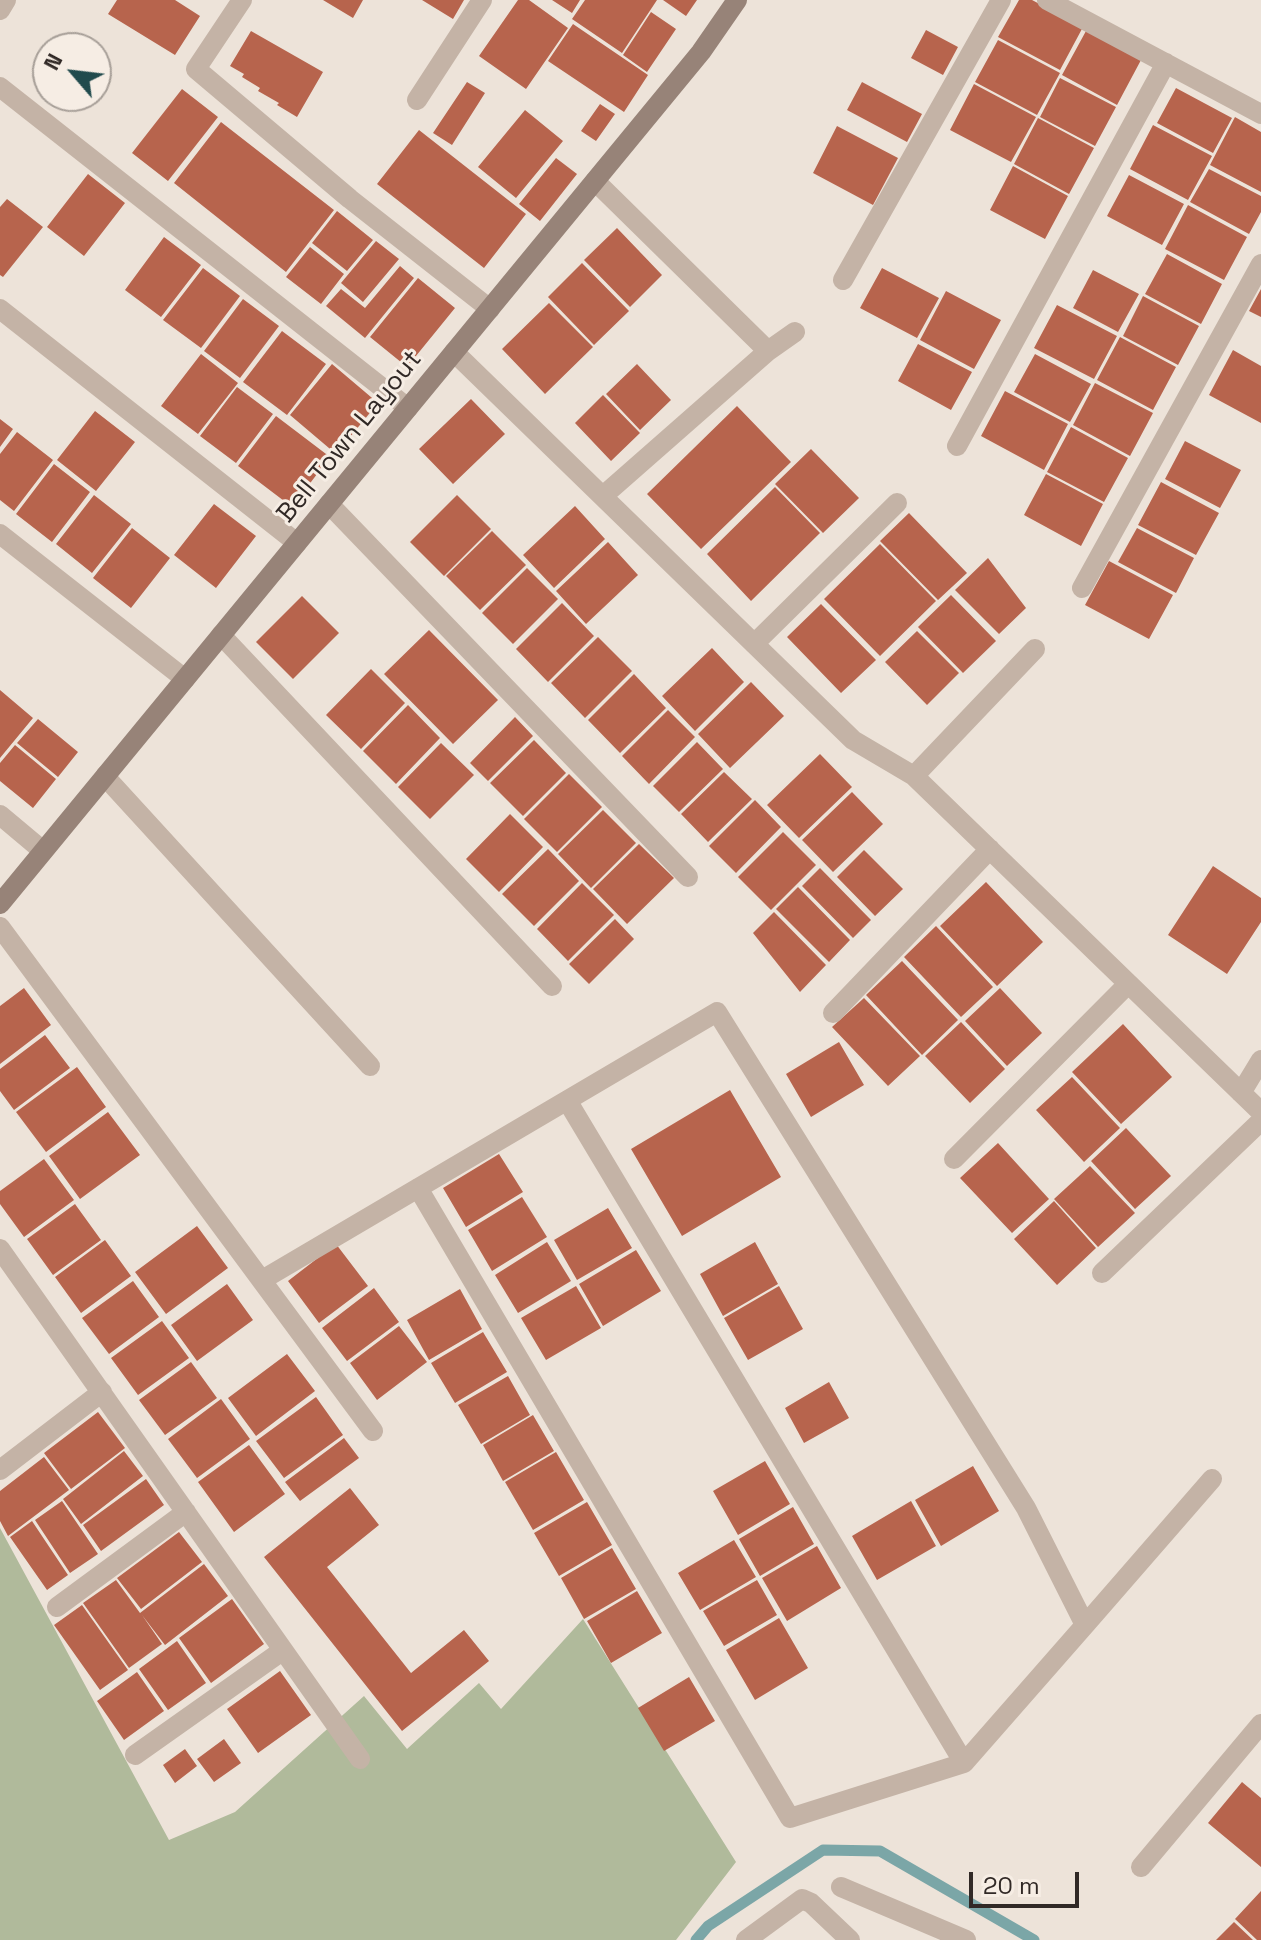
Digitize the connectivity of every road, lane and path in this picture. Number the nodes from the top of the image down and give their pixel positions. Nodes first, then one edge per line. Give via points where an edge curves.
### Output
1 (6, 0) edge
2 (242, 0) edge
3 (482, 0) edge
4 (737, 0) edge
5 (1001, 0) edge
6 (1047, 0) edge
7 (0, 10) edge
8 (1166, 63) junction
9 (0, 87) edge
10 (417, 100) dead end
11 (1261, 114) edge
12 (595, 181) junction
13 (1261, 264) edge
14 (843, 280) dead end
15 (0, 309) edge
16 (490, 309) junction
17 (795, 332) dead end
18 (768, 351) junction
19 (454, 352) junction
20 (408, 408) junction
21 (957, 446) dead end
22 (603, 496) junction
23 (897, 503) dead end
24 (329, 504) junction
25 (0, 534) edge
26 (297, 543) junction
27 (1082, 588) dead end
28 (221, 635) junction
29 (754, 644) junction
30 (1035, 649) dead end
31 (185, 679) junction
32 (106, 775) junction
33 (914, 776) junction
34 (0, 815) edge
35 (990, 849) junction
36 (43, 851) junction
37 (688, 877) dead end
38 (0, 904) edge
39 (0, 927) edge
40 (1128, 984) junction
41 (552, 986) dead end
42 (833, 1013) dead end
43 (1261, 1060) edge
44 (370, 1066) dead end
45 (1241, 1093) junction
46 (568, 1102) junction
47 (1261, 1112) edge
48 (1261, 1121) edge
49 (954, 1159) dead end
50 (418, 1188) junction
51 (0, 1249) edge
52 (1102, 1273) dead end
53 (262, 1280) junction
54 (102, 1392) junction
55 (373, 1431) dead end
56 (0, 1470) edge
57 (1212, 1479) dead end
58 (186, 1512) junction
59 (57, 1607) dead end
60 (1085, 1625) junction
61 (282, 1651) junction
62 (1261, 1724) edge
63 (135, 1755) dead end
64 (360, 1759) dead end
65 (964, 1763) junction
66 (1141, 1867) dead end
67 (841, 1887) dead end
68 (746, 1940) edge
69 (850, 1940) edge
70 (966, 1940) edge

1 - 7 street
2 - 16 street via 196,69
3 - 10 street
4 - 12 street, Bell Town Layout
5 - 14 street
6 - 8 street
8 - 11 street
8 - 21 street
9 - 20 street
12 - 16 street, Bell Town Layout
12 - 18 street
13 - 27 street
15 - 26 street
16 - 19 street, Bell Town Layout
17 - 18 street
18 - 22 street
19 - 20 street, Bell Town Layout
19 - 22 street
20 - 24 street, Bell Town Layout
22 - 29 street
23 - 29 street
24 - 26 street, Bell Town Layout
24 - 37 street
25 - 31 street
26 - 28 street, Bell Town Layout
28 - 31 street, Bell Town Layout
28 - 41 street
29 - 33 street via 853,740
30 - 33 street
31 - 32 street, Bell Town Layout
32 - 36 street, Bell Town Layout
32 - 44 street
33 - 35 street
34 - 36 street
35 - 40 street
35 - 42 street
36 - 38 street, Bell Town Layout
39 - 53 street
40 - 45 street
40 - 49 street
43 - 45 street
45 - 47 street
46 - 50 street
46 - 60 street via 717,1012 1026,1508
46 - 65 street
48 - 52 street
50 - 53 street
50 - 65 street via 790,1818
51 - 54 street
53 - 55 street
54 - 56 street
54 - 58 street
57 - 60 street
58 - 59 street
58 - 61 street
60 - 65 street
61 - 63 street
61 - 64 street
62 - 66 street
67 - 70 street
68 - 69 street via 802,1899

